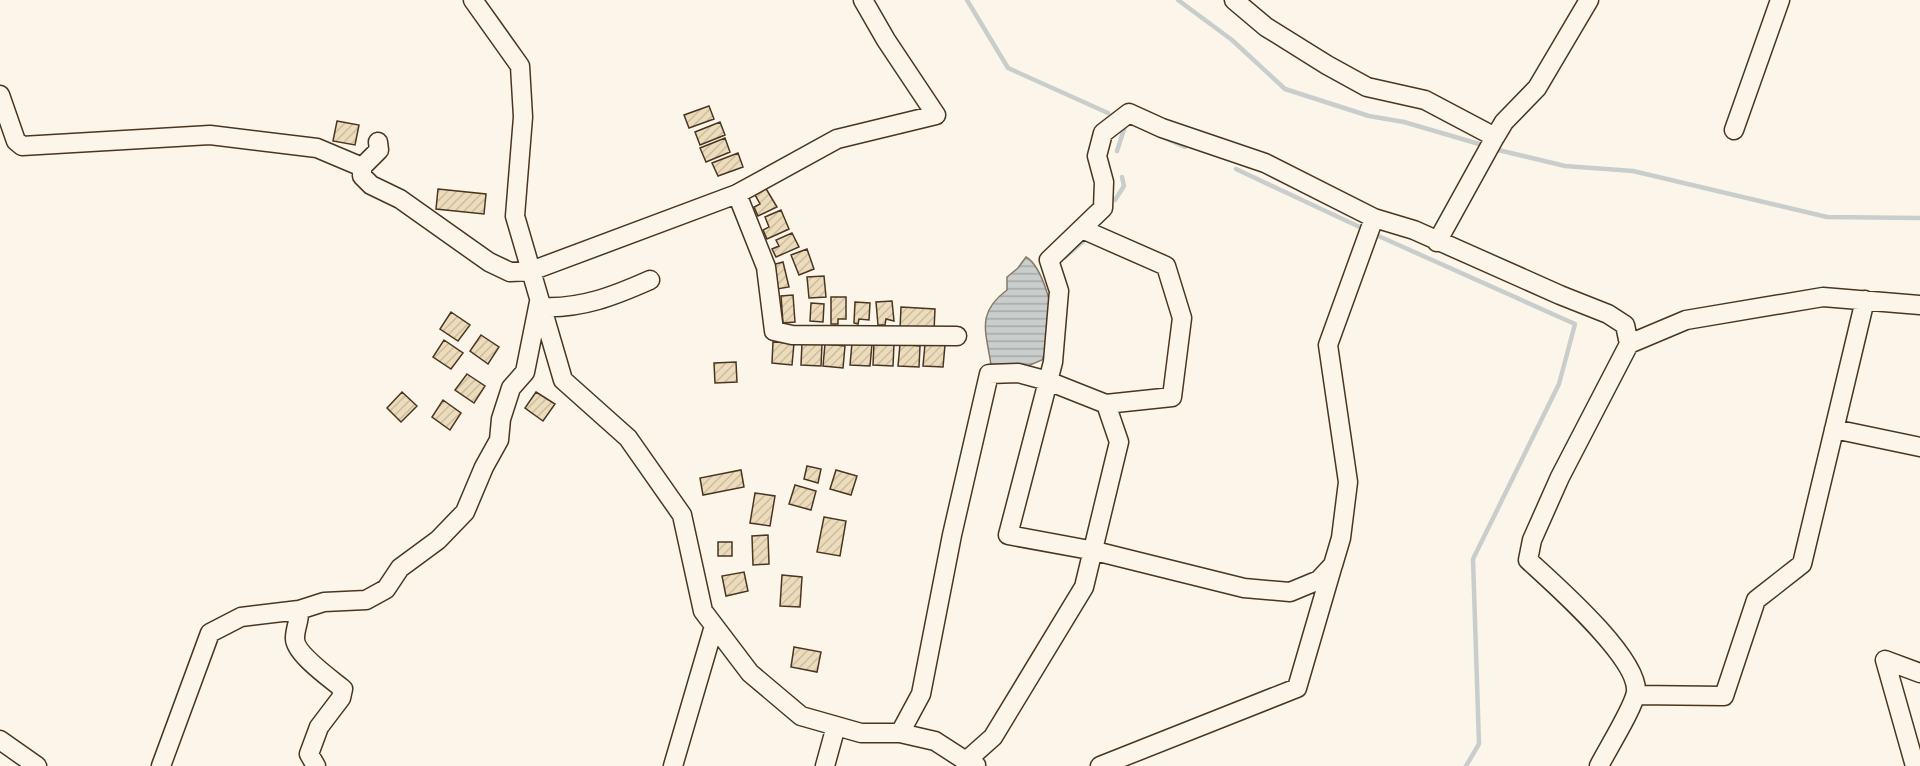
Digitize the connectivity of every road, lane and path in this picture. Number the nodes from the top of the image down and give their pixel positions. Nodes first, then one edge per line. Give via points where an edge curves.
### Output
1 (473, 0) edge
2 (863, 0) edge
3 (1234, 0) edge
4 (1589, 0) edge
5 (1780, 0) edge
6 (0, 95) edge
7 (1734, 130) dead end
8 (1494, 138) junction
9 (378, 142) dead end
10 (362, 167) junction
11 (737, 194) junction
12 (1371, 227) junction
13 (1082, 229) junction
14 (1437, 242) junction
15 (531, 271) junction
16 (650, 280) dead end
17 (1865, 300) junction
18 (541, 303) junction
19 (1920, 304) edge
20 (957, 336) dead end
21 (1629, 344) junction
22 (1048, 381) junction
23 (1106, 404) junction
24 (1834, 429) junction
25 (1920, 447) edge
26 (1095, 551) junction
27 (1333, 565) junction
28 (299, 610) junction
29 (714, 626) junction
30 (1920, 673) edge
31 (1636, 694) junction
32 (836, 726) junction
33 (900, 733) junction
34 (0, 740) edge
35 (970, 764) edge
36 (37, 766) edge
37 (161, 766) edge
38 (316, 766) edge
39 (673, 766) edge
40 (825, 766) edge
41 (1100, 766) edge
42 (1599, 766) edge
43 (1916, 766) edge

1 - 15 street via 520,66 523,117 515,216
2 - 11 street via 936,115 837,139
3 - 8 street via 1266,27 1327,66 1368,87 1425,100
4 - 8 street via 1537,88
5 - 7 street
6 - 10 street via 16,141 22,146 210,135 316,148
8 - 14 street
9 - 10 street via 379,150
10 - 15 street via 362,176 371,185 400,199 489,262 510,272
11 - 15 street
11 - 20 street via 766,267 774,331
12 - 13 street via 1265,163 1129,113 1103,133 1097,156 1104,182 1103,208
12 - 14 street via 1414,230
12 - 27 street via 1328,345 1348,482 1341,538
13 - 22 street via 1049,260 1059,291
13 - 23 street via 1166,266 1182,318 1172,397
14 - 21 street via 1608,314 1625,325
15 - 18 street
16 - 18 street via 592,303 562,308
17 - 19 street
17 - 21 street via 1823,297 1686,320
17 - 24 street
18 - 28 street via 525,372 511,388 499,440 465,512 438,540 400,568 386,589 366,600 324,602
18 - 29 street via 563,380 627,438 682,515 703,611
21 - 31 street via 1560,477 1532,540 1528,560 1609,640 1636,678
22 - 23 street
22 - 26 street via 1008,535
22 - 33 street via 1018,373 989,374 921,694
23 - 26 street via 1119,441
24 - 25 street
24 - 31 street via 1802,564 1756,600 1724,696
26 - 27 street via 1244,588 1290,592 1319,580
26 - 35 street via 1084,587 993,737
27 - 41 street via 1297,688
28 - 37 street via 241,617 210,633
28 - 38 street via 297,649 343,689 312,745 309,754
29 - 32 street via 750,673 801,716
29 - 39 street
30 - 43 street via 1885,660
31 - 42 street
32 - 33 street via 861,733
32 - 40 street
33 - 35 street via 935,741
34 - 36 street

